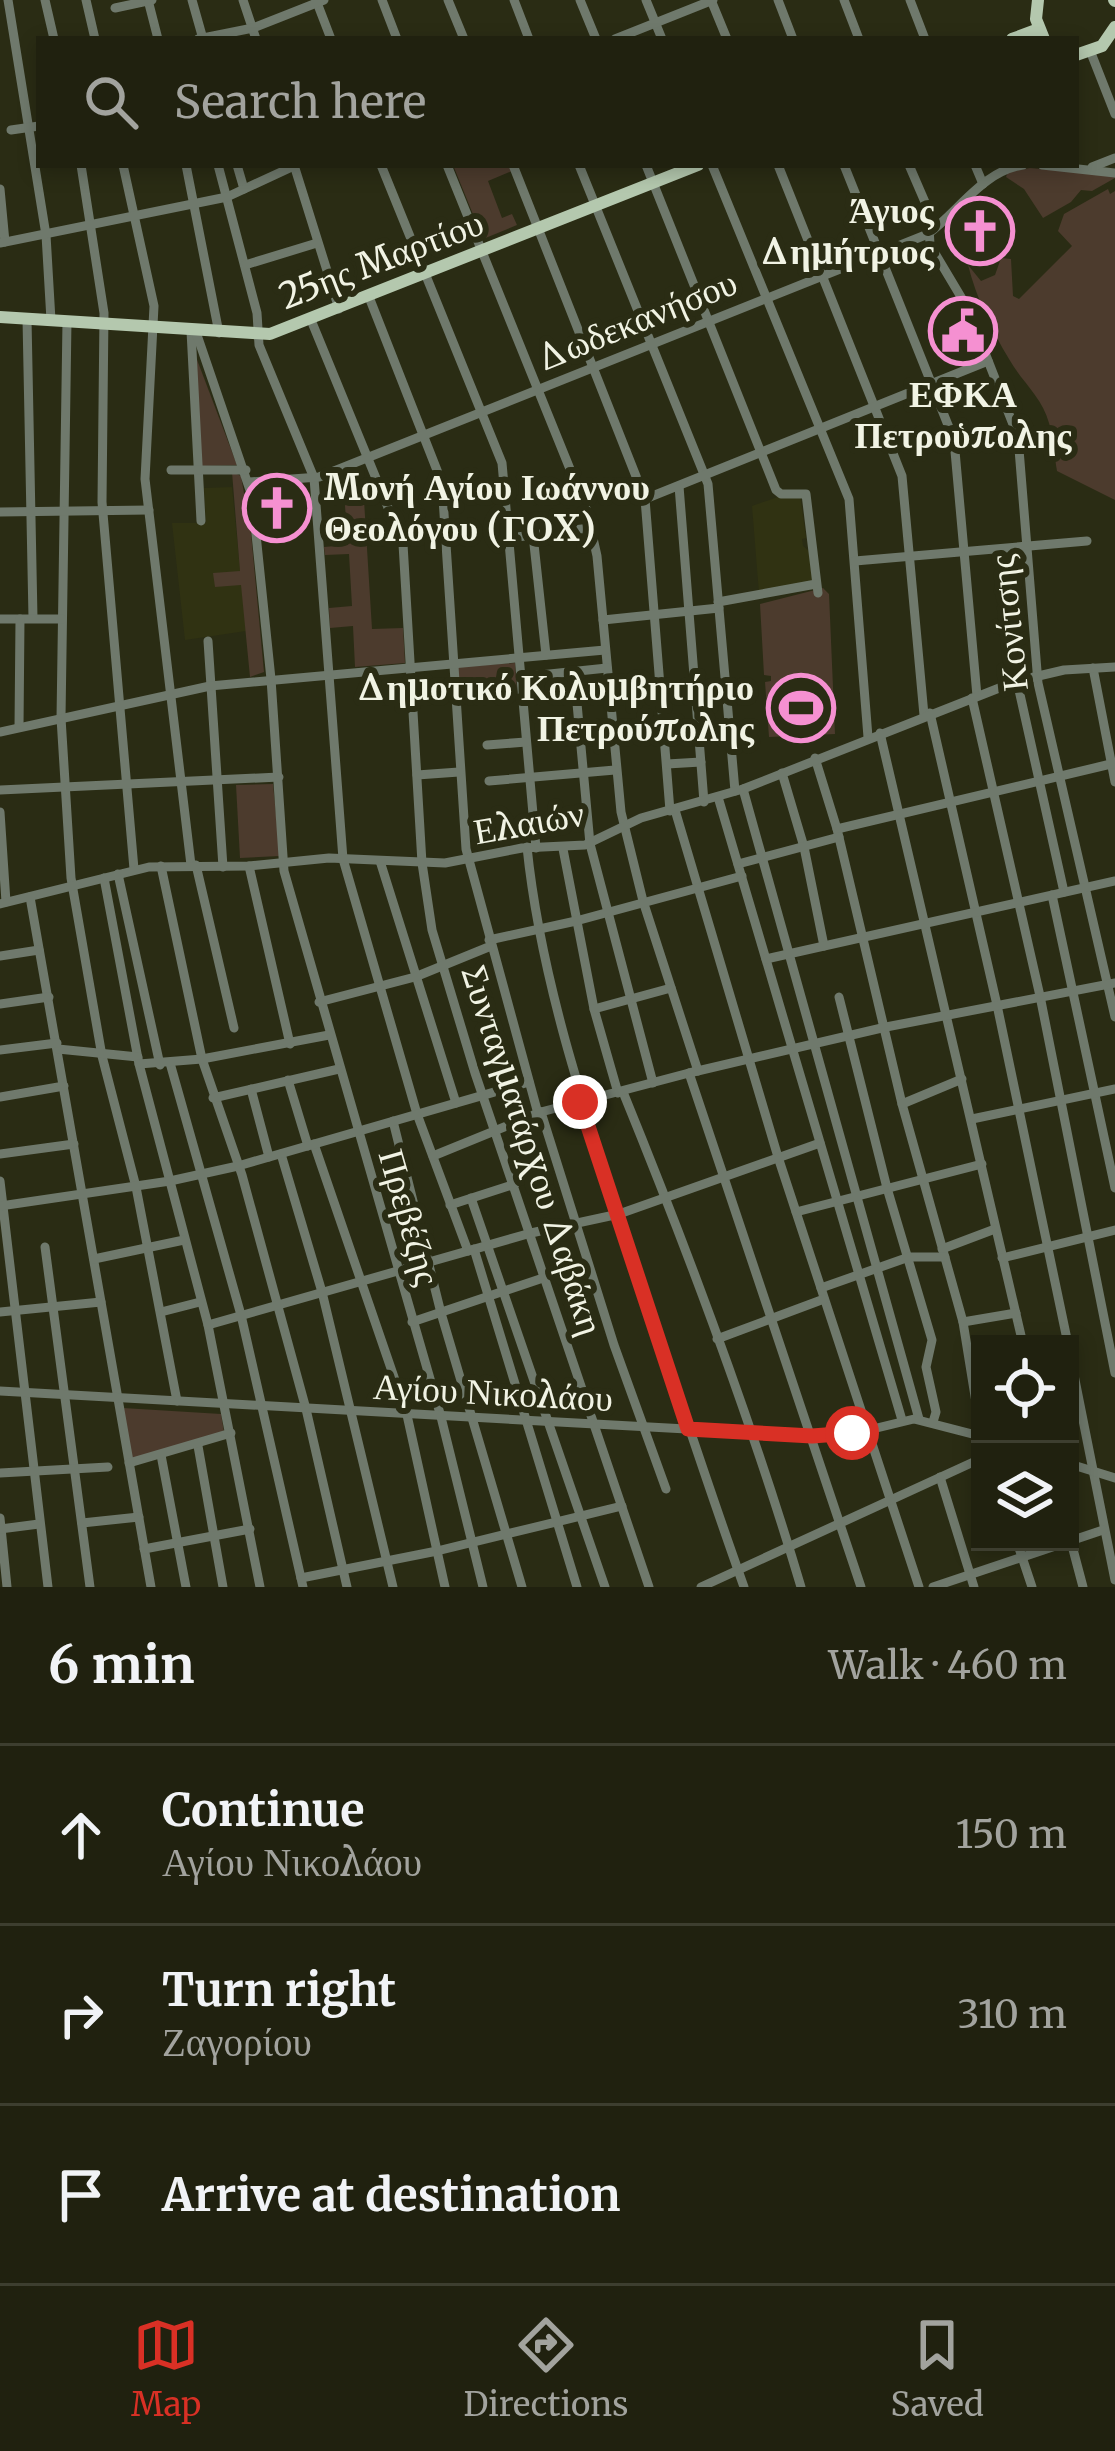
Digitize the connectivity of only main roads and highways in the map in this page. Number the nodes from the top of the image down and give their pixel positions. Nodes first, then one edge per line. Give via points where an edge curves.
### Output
1 (1038, 0) edge
2 (1115, 27) edge
3 (1041, 34) edge
4 (1083, 54) edge
5 (690, 168) edge
6 (0, 317) edge

1 - 3 main road
2 - 4 main road
5 - 6 main road, 25ης Μαρτίου via 260,335

